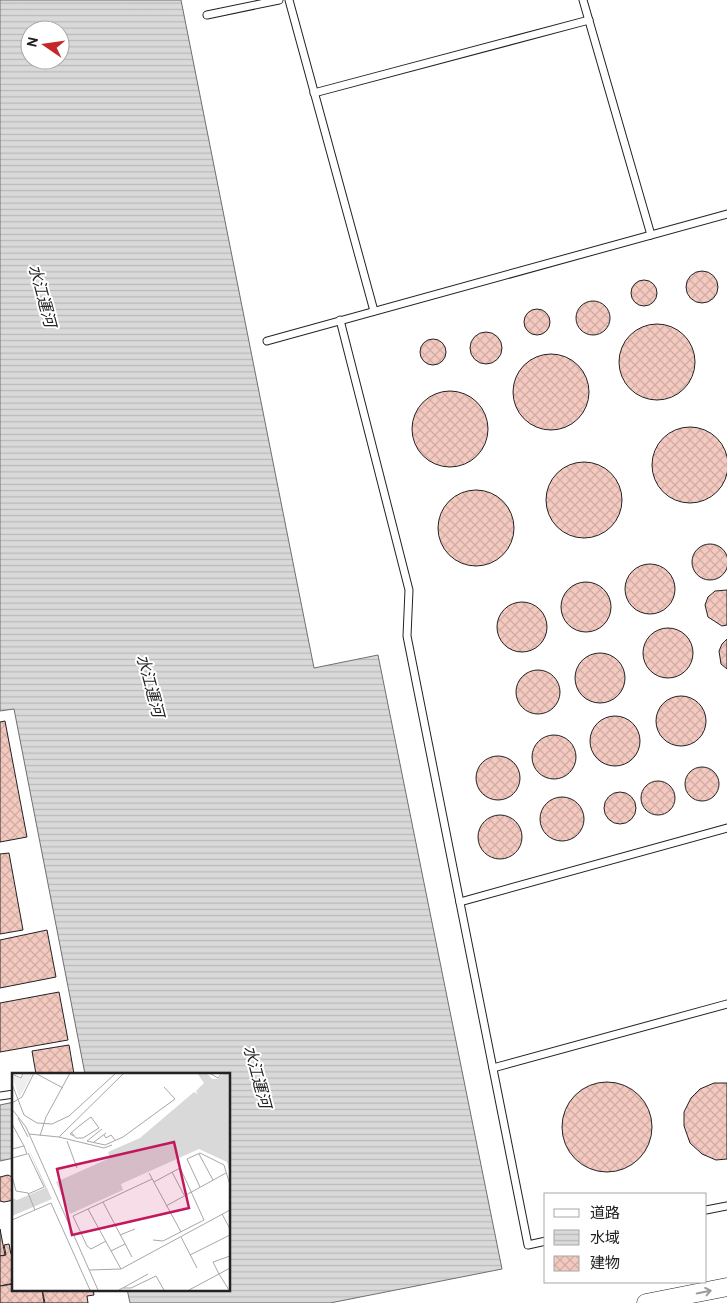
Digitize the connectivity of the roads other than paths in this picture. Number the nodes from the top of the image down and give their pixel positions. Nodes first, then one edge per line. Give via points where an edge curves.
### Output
1 (279, 0) edge
2 (289, 0) edge
3 (583, 0) edge
4 (207, 14) dead end
5 (589, 20) junction
6 (314, 94) junction
7 (727, 214) edge
8 (650, 235) junction
9 (374, 311) junction
10 (340, 320) junction
11 (267, 341) dead end
12 (727, 828) edge
13 (460, 902) junction
14 (727, 1004) edge
15 (493, 1068) junction
16 (727, 1206) edge
17 (707, 1210) edge
18 (544, 1241) edge
19 (727, 1287) edge
20 (646, 1303) edge

1 - 4 lane
2 - 6 lane
3 - 5 lane
5 - 6 lane
5 - 8 lane
6 - 9 lane
7 - 8 lane
8 - 9 lane
9 - 10 lane
10 - 11 lane
10 - 13 lane via 409,590 407,636
12 - 13 lane
13 - 15 lane
14 - 15 lane
15 - 18 lane via 528,1244
16 - 17 lane
20 -> 19 street

